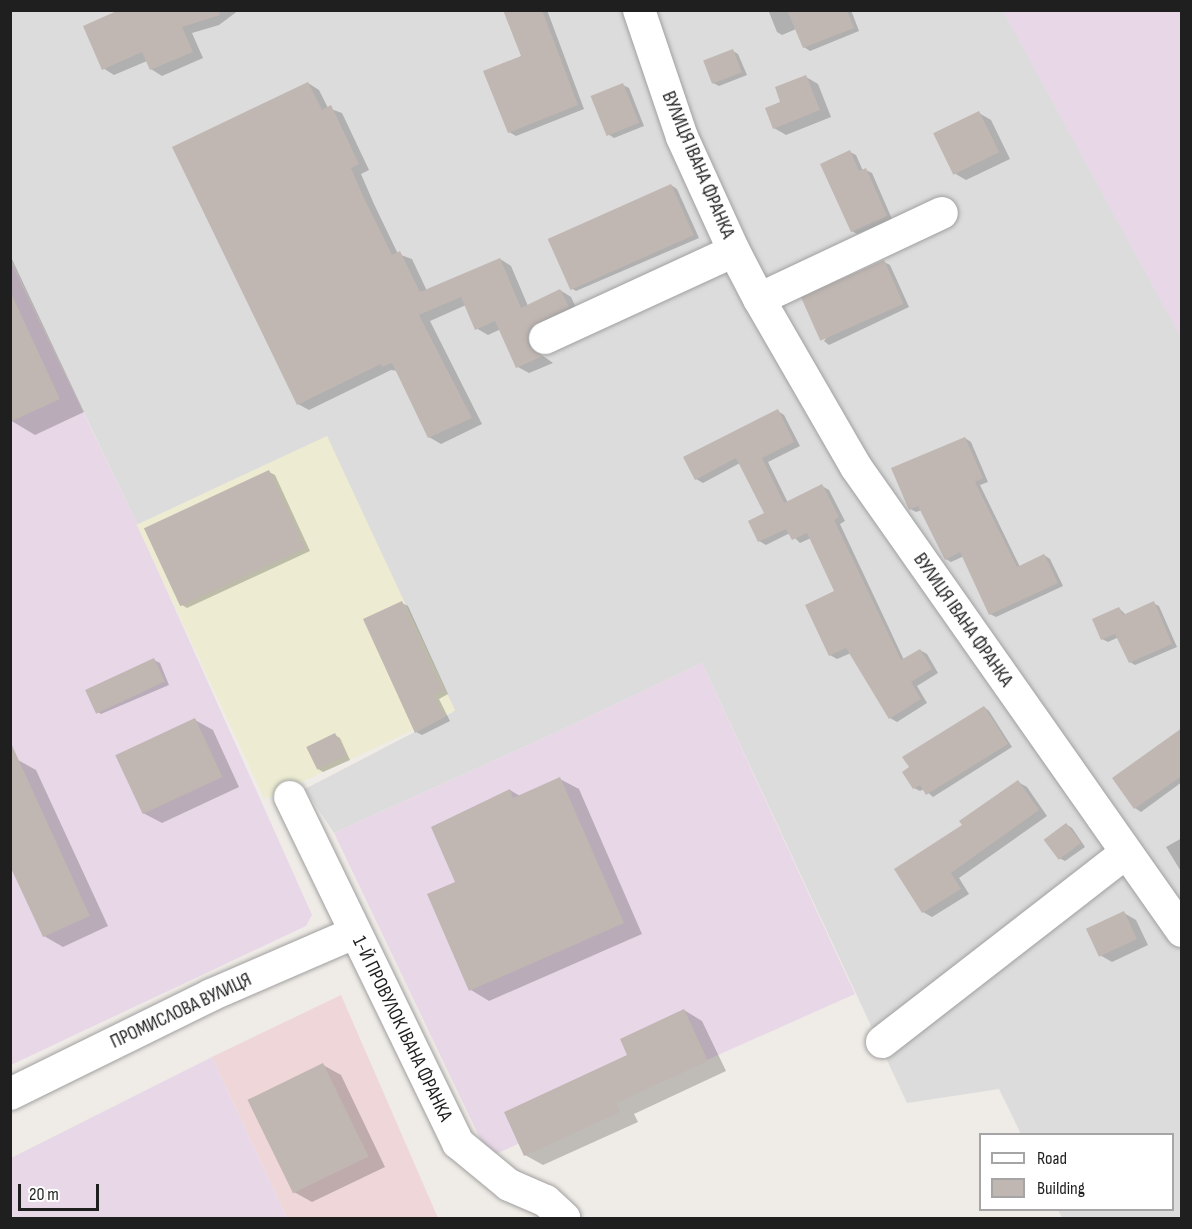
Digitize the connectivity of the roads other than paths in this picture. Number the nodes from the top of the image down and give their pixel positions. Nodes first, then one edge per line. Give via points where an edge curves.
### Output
1 (639, 10) edge
2 (942, 213) dead end
3 (734, 251) junction
4 (759, 299) junction
5 (545, 338) dead end
6 (290, 796) dead end
7 (1126, 853) junction
8 (1182, 931) edge
9 (354, 933) junction
10 (882, 1042) dead end
11 (10, 1094) edge
12 (564, 1218) edge

1 - 3 street, ВУЛИЦЯ ІВАНА ФРАНКА via 682,138
2 - 4 street
3 - 4 street, ВУЛИЦЯ ІВАНА ФРАНКА
3 - 5 street, ВУЛИЦЯ ІВАНА ФРАНКА
4 - 7 street, ВУЛИЦЯ ІВАНА ФРАНКА via 856,467
6 - 9 street, 1-Й ПРОВУЛОК ІВАНА ФРАНКА
7 - 8 street, ВУЛИЦЯ ІВАНА ФРАНКА
7 - 10 street
9 - 11 street, ПРОМИСЛОВА ВУЛИЦЯ via 211,995
9 - 12 street, 1-Й ПРОВУЛОК ІВАНА ФРАНКА via 458,1143 509,1185 546,1201

